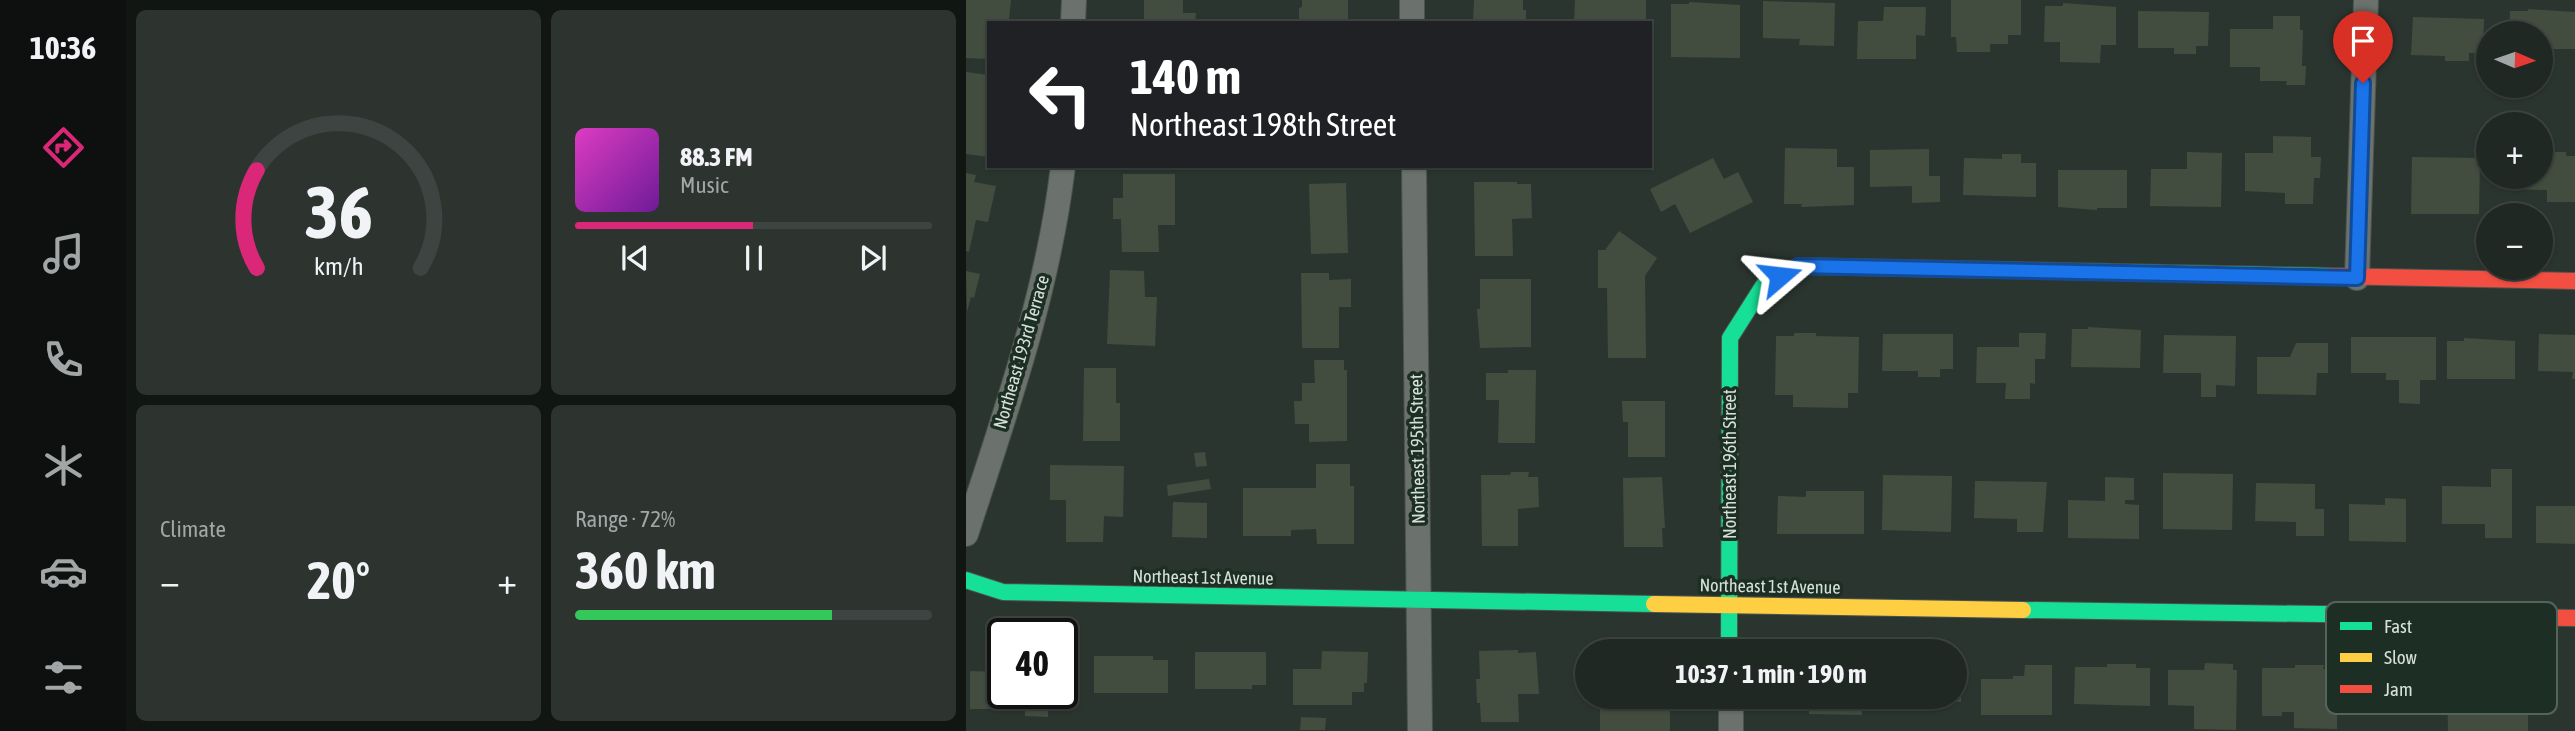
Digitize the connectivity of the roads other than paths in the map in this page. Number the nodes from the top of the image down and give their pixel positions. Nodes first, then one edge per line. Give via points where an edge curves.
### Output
1 (1074, 0) edge
2 (1412, 0) edge
3 (2365, 0) edge
4 (1073, 21) edge
5 (1412, 21) edge
6 (1063, 168) edge
7 (1414, 168) edge
8 (2357, 278) junction
9 (2575, 281) edge
10 (966, 534) edge
11 (966, 580) edge
12 (1418, 601) junction
13 (1728, 605) junction
14 (2326, 614) edge
15 (2557, 618) edge
16 (2575, 618) edge
17 (1729, 639) edge
18 (1731, 709) edge
19 (1420, 731) edge
20 (1731, 731) edge

1 - 4 street
2 - 5 street
3 - 8 street
6 - 10 street, Northeast 193rd Terrace via 1057,220 1032,321
7 - 12 street, Northeast 195th Street
8 - 9 street
8 - 13 street, Northeast 196th Street via 1798,266 1763,286 1730,338
11 - 12 street, Northeast 1st Avenue via 1003,592
12 - 13 street, Northeast 1st Avenue
12 - 19 street, Northeast 195th Street
13 - 14 street, Northeast 1st Avenue
13 - 17 street, Northeast 196th Street
15 - 16 street, Northeast 1st Avenue
18 - 20 street

